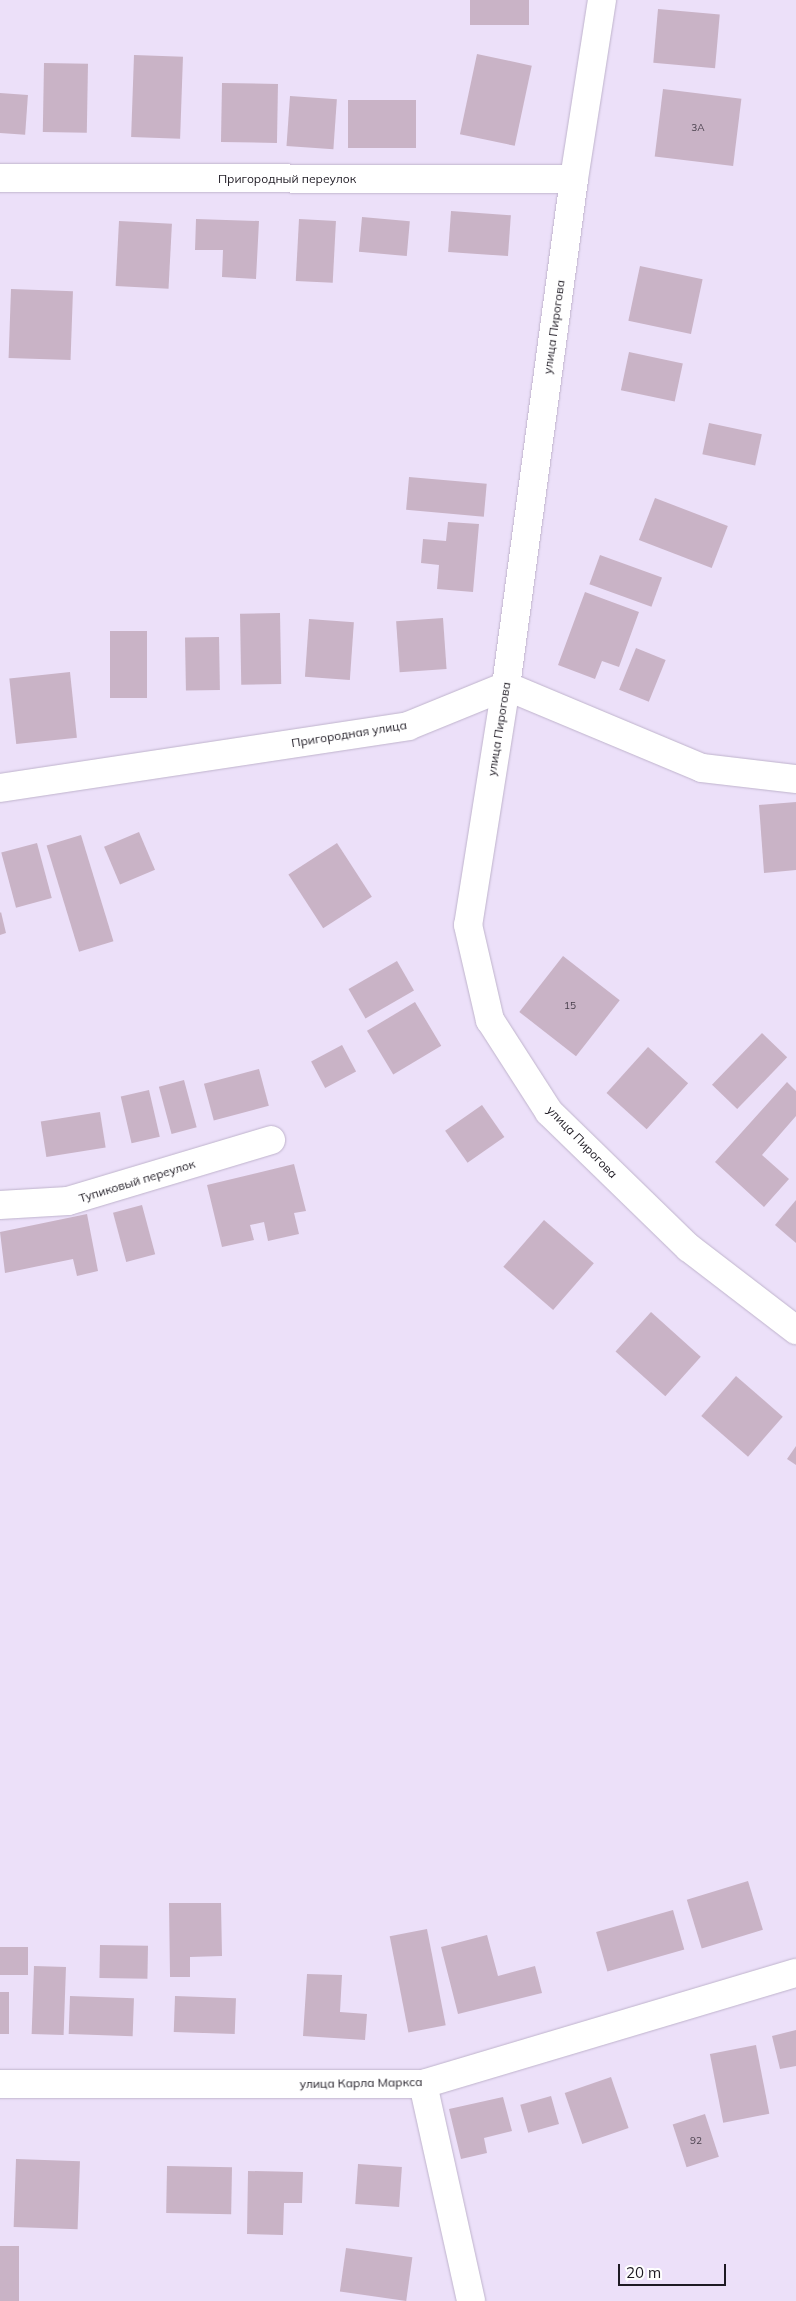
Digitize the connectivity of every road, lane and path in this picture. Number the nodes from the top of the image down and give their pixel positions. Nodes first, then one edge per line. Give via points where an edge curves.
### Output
1 (602, 0) edge
2 (0, 178) edge
3 (574, 179) junction
4 (506, 686) junction
5 (796, 779) edge
6 (0, 788) edge
7 (271, 1140) dead end
8 (0, 1205) edge
9 (796, 1330) edge
10 (796, 1973) edge
11 (0, 2084) edge
12 (423, 2084) junction
13 (471, 2301) edge

1 - 3 street, улица Пирогова
2 - 3 street, Пригородный переулок
3 - 4 street, улица Пирогова
4 - 5 street via 702,768
4 - 6 street, Пригородная улица via 408,726 46,778
4 - 9 street, улица Пирогова via 468,925 490,1020 549,1112 688,1248
7 - 8 street, Тупиковый переулок via 68,1201
10 - 12 street, улица Карла Маркса
11 - 12 street, улица Карла Маркса
12 - 13 street

